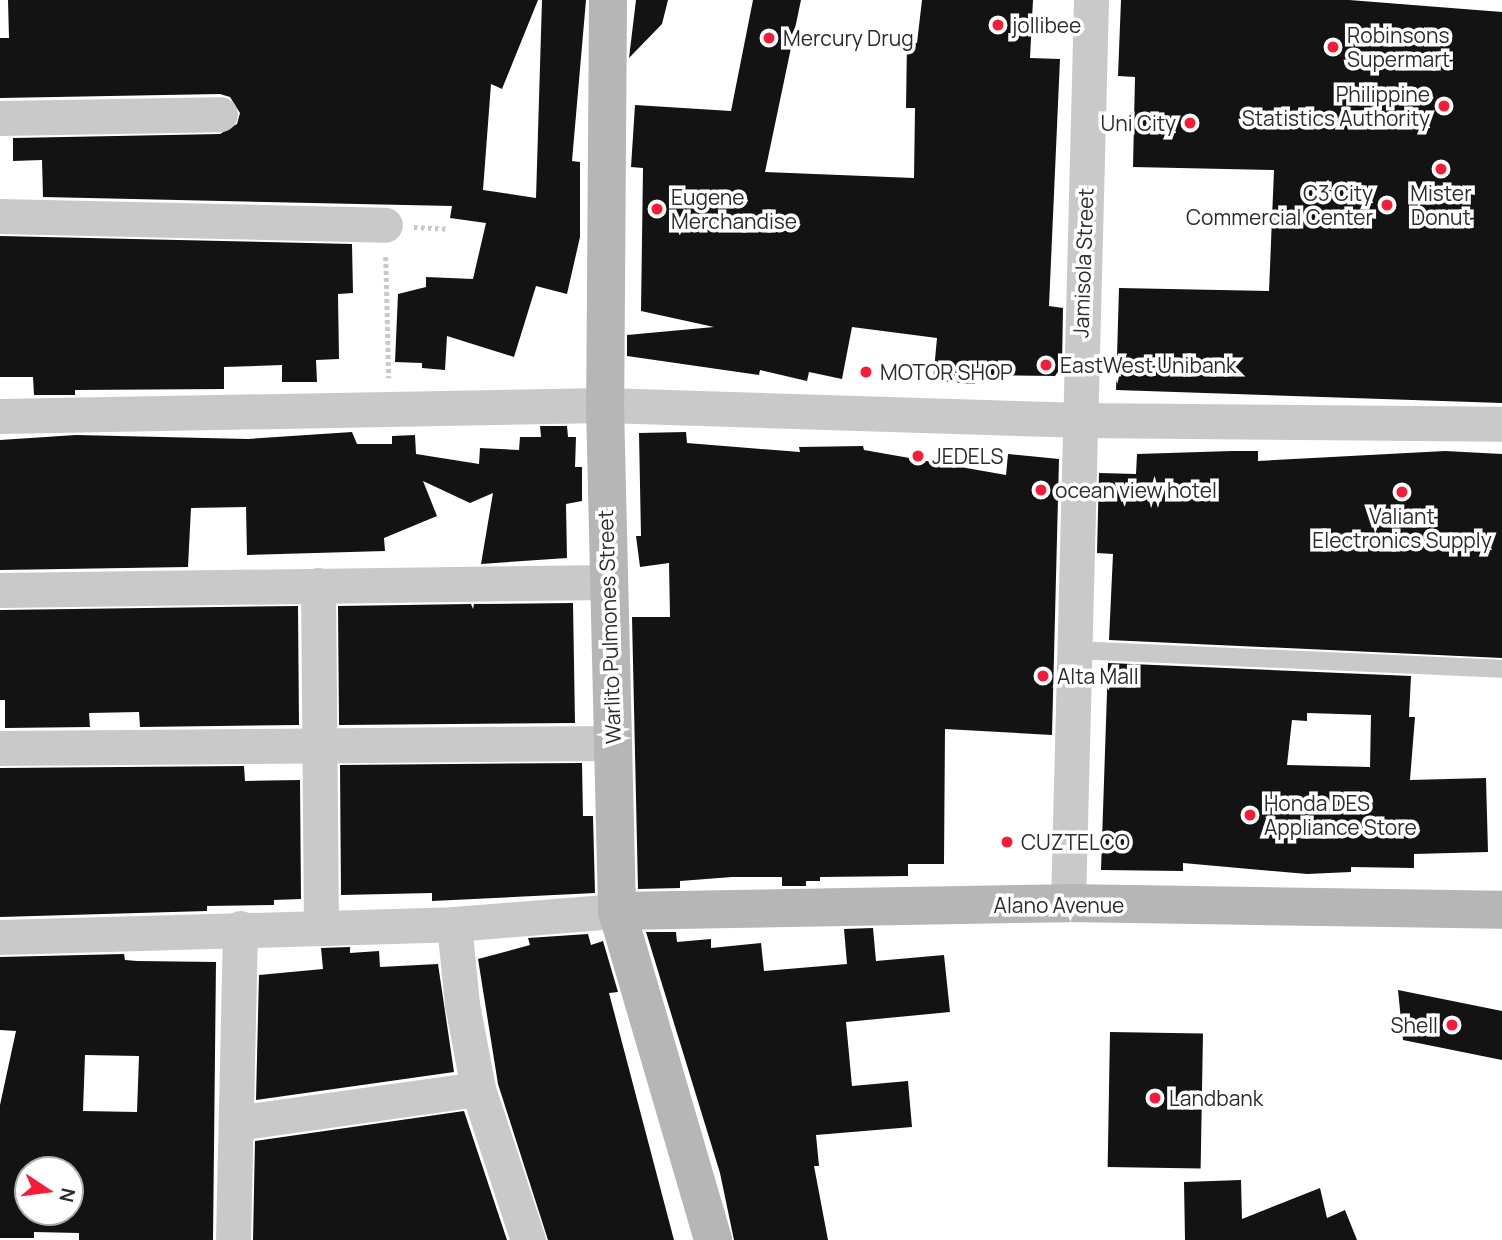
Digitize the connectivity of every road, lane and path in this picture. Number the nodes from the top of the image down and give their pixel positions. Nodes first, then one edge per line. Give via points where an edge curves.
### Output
1 (608, 0) edge
2 (1091, 0) edge
3 (220, 114) dead end
4 (0, 118) edge
5 (0, 216) edge
6 (385, 225) joint
7 (604, 405) junction
8 (390, 407) junction
9 (0, 416) edge
10 (1079, 420) junction
11 (1502, 424) edge
12 (607, 582) junction
13 (318, 585) junction
14 (0, 590) edge
15 (1074, 650) junction
16 (1502, 670) edge
17 (613, 743) junction
18 (321, 745) junction
19 (0, 748) edge
20 (1068, 903) junction
21 (1502, 910) edge
22 (617, 911) junction
23 (454, 924) junction
24 (321, 927) junction
25 (240, 928) junction
26 (0, 937) edge
27 (478, 1089) junction
28 (236, 1123) junction
29 (520, 1238) edge
30 (233, 1240) edge
31 (713, 1240) edge

1 - 7 street, Warlito Pulmones Street
2 - 10 street, Jamisola Street
3 - 4 street
5 - 6 street
6 - 8 path
7 - 8 street
7 - 10 street
7 - 12 street, Warlito Pulmones Street
8 - 9 street
10 - 11 street
10 - 15 street, Jamisola Street
12 - 13 street
12 - 17 street, Warlito Pulmones Street
13 - 14 street
13 - 18 street
15 - 16 lane
15 - 20 street, Jamisola Street
17 - 18 street
17 - 22 street, Warlito Pulmones Street
18 - 19 street
18 - 24 street
20 - 21 street, Alano Avenue
20 - 22 street, Alano Avenue
22 - 23 street
22 - 31 street, Warlito Pulmones Street
23 - 24 street
23 - 27 street via 462,1004
24 - 25 street
25 - 26 street
25 - 28 street
27 - 28 street
27 - 29 street
28 - 30 street

